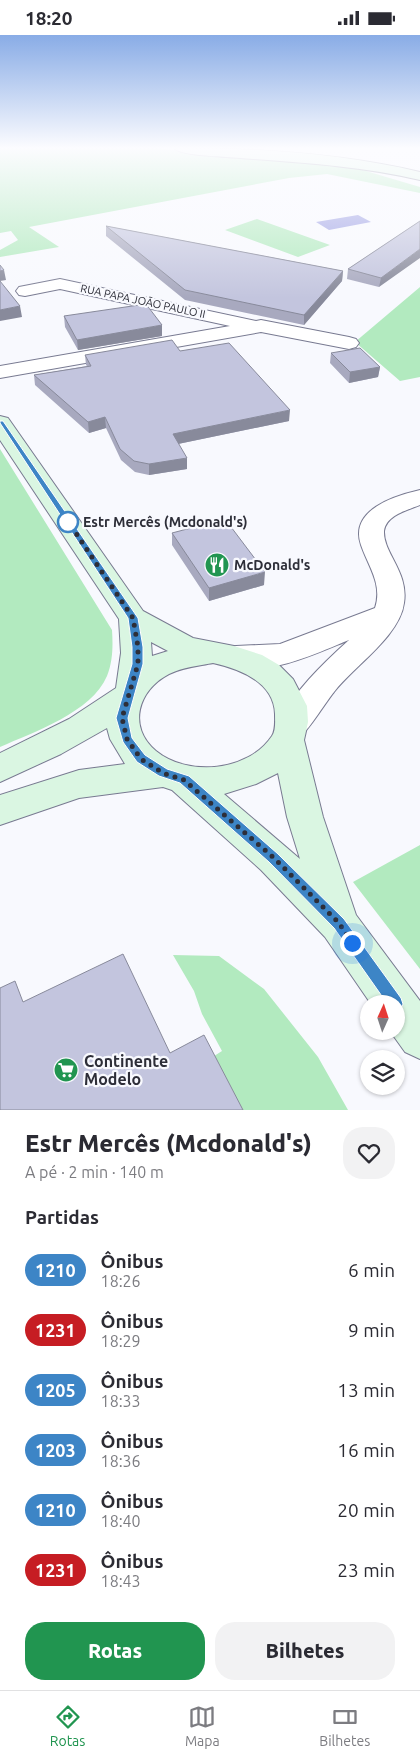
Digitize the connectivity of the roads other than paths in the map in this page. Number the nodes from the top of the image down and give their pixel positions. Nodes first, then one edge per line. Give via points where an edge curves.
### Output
1 (25, 291) dead end
2 (261, 327) junction
3 (349, 343) dead end
4 (0, 372) edge
5 (0, 423) edge
6 (420, 497) edge
7 (386, 614) junction
8 (133, 618) junction
9 (224, 655) junction
10 (129, 692) junction
11 (290, 732) junction
12 (0, 768) edge
13 (174, 776) junction
14 (0, 810) edge
15 (339, 923) junction
16 (390, 995) edge
17 (405, 1016) edge
18 (420, 1037) edge

1 - 2 street, RUA PAPA JOÃO PAULO II via 60,284
2 - 3 street, RUA PAPA JOÃO PAULO II
2 - 4 street, RUA PAPA JOÃO PAULO II
5 - 8 street
6 - 7 street via 383,511 375,520 373,541 393,588
7 - 9 street via 283,655
7 - 11 street via 375,632 327,679
8 - 9 street via 176,643
8 - 10 street via 138,664
9 - 10 street via 188,655 166,661 147,672
9 - 11 street via 260,667 279,683 290,703
10 - 12 street via 98,719 60,741
10 - 13 street via 122,718 127,739 141,759
11 - 13 street via 272,760 247,775 216,782
11 - 15 street via 305,817
13 - 14 street via 79,784
13 - 15 street via 274,858
15 - 16 street
17 - 18 street

